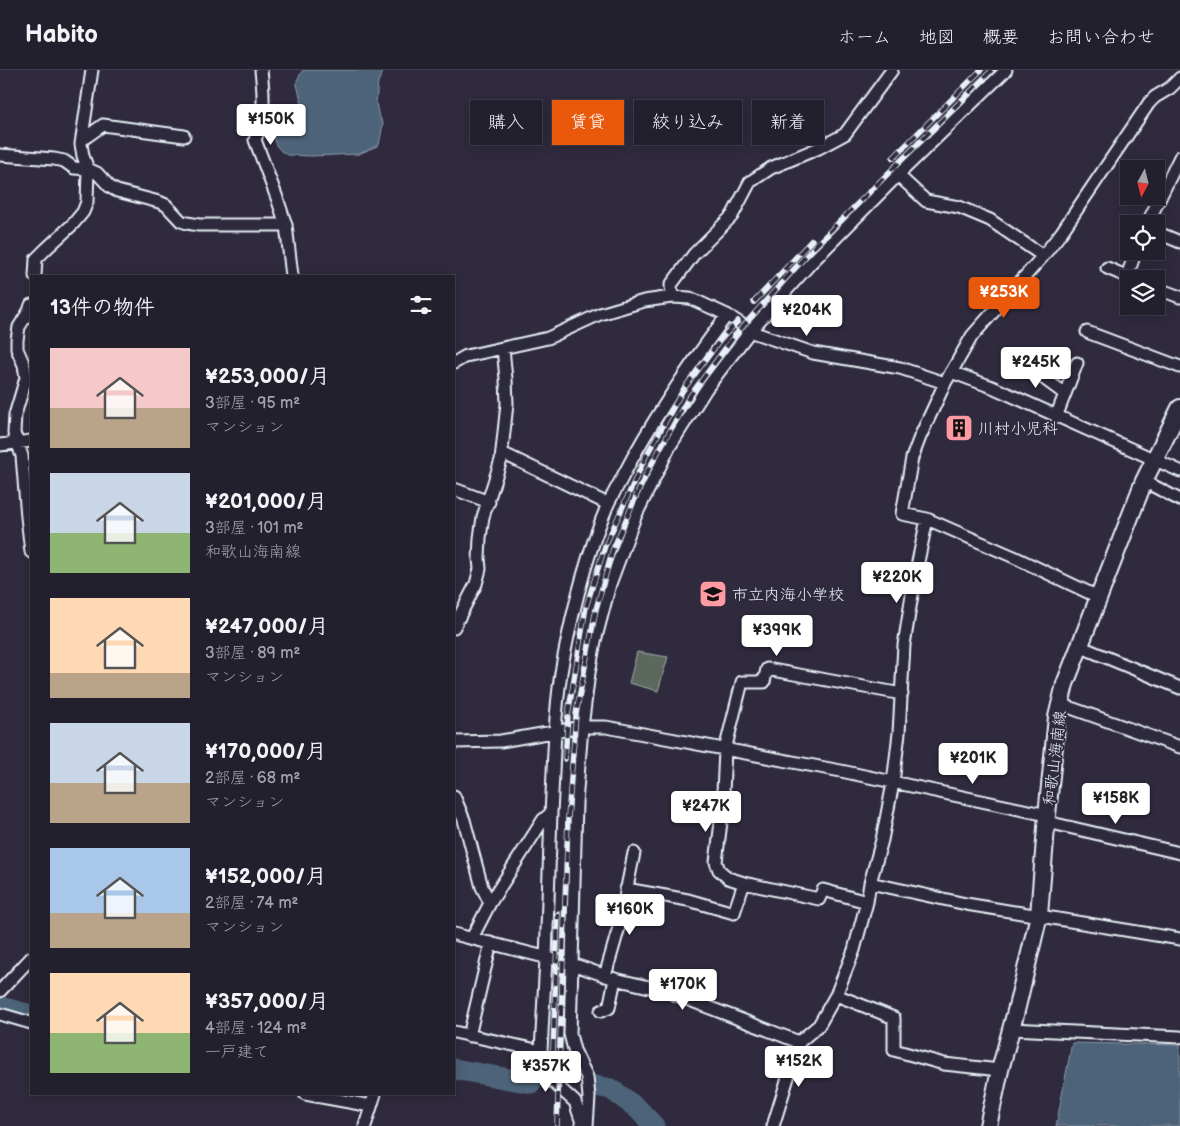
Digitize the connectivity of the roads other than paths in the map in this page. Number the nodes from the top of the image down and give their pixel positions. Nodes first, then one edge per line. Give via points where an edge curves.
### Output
1 (92, 70) edge
2 (261, 70) edge
3 (892, 70) edge
4 (1006, 70) edge
5 (1178, 83) edge
6 (184, 136) dead end
7 (82, 140) junction
8 (0, 155) edge
9 (1180, 156) edge
10 (88, 169) junction
11 (898, 175) junction
12 (1151, 215) edge
13 (286, 225) junction
14 (1165, 236) edge
15 (1180, 242) edge
16 (1043, 256) junction
17 (1107, 268) dead end
18 (1120, 274) edge
19 (34, 275) edge
20 (292, 275) edge
21 (1165, 291) edge
22 (672, 297) junction
23 (1180, 297) edge
24 (30, 311) edge
25 (727, 315) junction
26 (751, 330) junction
27 (1087, 332) dead end
28 (503, 348) junction
29 (455, 362) edge
30 (1077, 362) dead end
31 (1023, 363) dead end
32 (1180, 367) edge
33 (951, 372) junction
34 (945, 383) junction
35 (1065, 394) junction
36 (1180, 408) edge
37 (1056, 417) junction
38 (30, 440) edge
39 (17, 442) junction
40 (0, 445) edge
41 (502, 453) junction
42 (1154, 459) junction
43 (1180, 472) edge
44 (1144, 481) junction
45 (455, 489) edge
46 (1180, 500) edge
47 (489, 502) junction
48 (608, 504) junction
49 (927, 519) junction
50 (30, 543) edge
51 (1098, 597) junction
52 (455, 625) edge
53 (1079, 646) junction
54 (1180, 688) edge
55 (902, 694) junction
56 (1060, 704) junction
57 (582, 728) junction
58 (556, 732) junction
59 (455, 742) edge
60 (1180, 748) edge
61 (725, 750) junction
62 (893, 783) junction
63 (455, 798) edge
64 (551, 812) junction
65 (1047, 818) junction
66 (634, 853) dead end
67 (1180, 853) edge
68 (870, 882) junction
69 (744, 883) junction
70 (626, 889) junction
71 (867, 902) junction
72 (490, 903) junction
73 (1039, 915) junction
74 (455, 934) edge
75 (472, 938) junction
76 (1180, 939) edge
77 (491, 943) junction
78 (30, 959) edge
79 (546, 959) junction
80 (572, 964) junction
81 (610, 977) junction
82 (0, 991) edge
83 (836, 995) junction
84 (601, 1011) dead end
85 (0, 1014) edge
86 (30, 1023) edge
87 (1011, 1029) junction
88 (455, 1032) edge
89 (469, 1036) junction
90 (1180, 1037) edge
91 (799, 1042) junction
92 (541, 1051) junction
93 (1000, 1070) junction
94 (310, 1095) edge
95 (375, 1095) edge
96 (371, 1106) junction
97 (365, 1126) edge
98 (583, 1126) edge
99 (587, 1126) edge
100 (772, 1126) edge
101 (988, 1126) edge

1 - 7 street
2 - 13 street via 264,96 255,140
3 - 22 street via 845,134 771,168 750,182 732,216 694,254 671,285
4 - 11 street
5 - 16 street via 1149,103
6 - 7 street via 103,125
7 - 10 street
8 - 10 street via 54,159 74,168
9 - 12 street
10 - 13 street via 117,191 166,205 187,223
10 - 19 street via 87,202 83,212 36,259
11 - 16 street via 926,201 959,207 990,220
11 - 26 street via 810,264
13 - 20 street
14 - 15 street
16 - 33 street via 972,336
17 - 18 street
21 - 23 street
22 - 25 street via 690,298
22 - 28 street via 644,301 600,314 548,338
24 - 39 street via 19,327 17,340 26,378 15,415
25 - 26 street
25 - 48 street via 651,425
26 - 34 street via 813,353 900,368
26 - 57 street via 706,389 670,446 635,517 596,633
27 - 32 street
28 - 29 street via 466,356
28 - 41 street via 506,404
30 - 35 street
31 - 35 street
33 - 34 street
33 - 37 street
34 - 49 street via 912,458 902,514
35 - 37 street
36 - 42 main road, 和歌山海南線
37 - 42 street
38 - 39 street
39 - 40 street
39 - 50 street via 22,456
41 - 47 street
41 - 48 street
42 - 43 street
42 - 44 main road, 和歌山海南線
44 - 46 street
44 - 51 main road, 和歌山海南線
45 - 47 street
47 - 52 street via 483,517 476,584
48 - 58 street via 574,612 563,662
49 - 51 street
49 - 55 street via 904,645
51 - 53 main road, 和歌山海南線
53 - 54 street
53 - 56 main road, 和歌山海南線
55 - 61 street via 767,669 764,682 742,682
55 - 62 street
56 - 60 street
56 - 65 main road, 和歌山海南線
57 - 58 street
57 - 61 street via 606,727
57 - 80 street via 576,803
58 - 59 street via 501,741
58 - 64 street
61 - 62 street
61 - 69 street via 716,862 728,878
62 - 65 street
62 - 68 street
63 - 72 street via 482,887
64 - 72 street
64 - 79 street
65 - 67 street
65 - 73 main road, 和歌山海南線
66 - 70 street
68 - 71 street
68 - 73 street via 966,904
69 - 70 street via 734,913 688,900
69 - 71 street via 819,899 823,890
70 - 81 street
71 - 83 street via 854,950
72 - 75 street
73 - 76 street
73 - 87 main road, 和歌山海南線
74 - 75 street
75 - 77 street
77 - 79 street
77 - 89 street
78 - 82 street
79 - 80 street
79 - 92 street
80 - 81 street
80 - 99 street via 570,1034 587,1077
81 - 84 street via 609,1008
81 - 91 street via 666,991
83 - 91 street via 819,1025
83 - 93 street via 894,1018 894,1050 944,1064
85 - 86 street
87 - 90 street
87 - 93 main road, 和歌山海南線
88 - 89 street
89 - 92 street
91 - 100 street
92 - 98 street via 552,1081 575,1102
93 - 101 main road, 和歌山海南線
94 - 96 street
95 - 96 street
96 - 97 street

